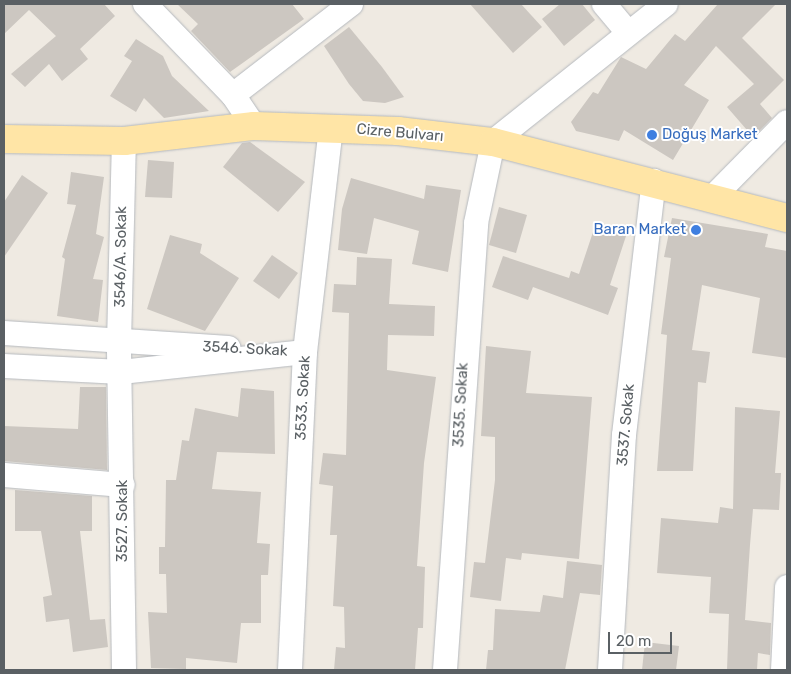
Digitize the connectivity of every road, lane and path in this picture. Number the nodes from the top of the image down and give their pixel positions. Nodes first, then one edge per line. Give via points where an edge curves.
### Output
1 (145, 4) edge
2 (351, 4) edge
3 (604, 4) edge
4 (666, 4) edge
5 (628, 33) junction
6 (233, 94) junction
7 (787, 122) edge
8 (254, 126) junction
9 (331, 127) junction
10 (4, 139) edge
11 (124, 141) junction
12 (493, 142) junction
13 (654, 181) junction
14 (713, 197) junction
15 (787, 218) edge
16 (4, 332) edge
17 (119, 343) junction
18 (305, 352) junction
19 (4, 366) edge
20 (120, 372) junction
21 (4, 475) edge
22 (124, 486) junction
23 (787, 587) edge
24 (124, 670) edge
25 (290, 670) edge
26 (445, 670) edge
27 (610, 670) edge
28 (783, 670) edge

1 - 6 street
2 - 6 street
3 - 5 street
4 - 5 street
5 - 12 street
6 - 8 street
7 - 14 street
8 - 9 main road, Cizre Bulvarı
8 - 11 main road, Cizre Bulvarı
9 - 12 main road, Cizre Bulvarı
9 - 18 street, 3533. Sokak
10 - 11 main road, Cizre Bulvarı
11 - 17 street, 3546/A. Sokak
12 - 13 main road, Cizre Bulvarı
12 - 26 street, 3535. Sokak via 476,223
13 - 14 main road, Cizre Bulvarı
13 - 27 street, 3537. Sokak via 624,435
14 - 15 main road, Cizre Bulvarı
16 - 17 street, 3546. Sokak
17 - 18 street, 3546. Sokak
17 - 20 street, 3546/A. Sokak
18 - 20 street, 3546. Sokak
18 - 25 street, 3533. Sokak
19 - 20 street, 3546. Sokak
20 - 22 street, 3527. Sokak
21 - 22 street
22 - 24 street, 3527. Sokak
23 - 28 street

